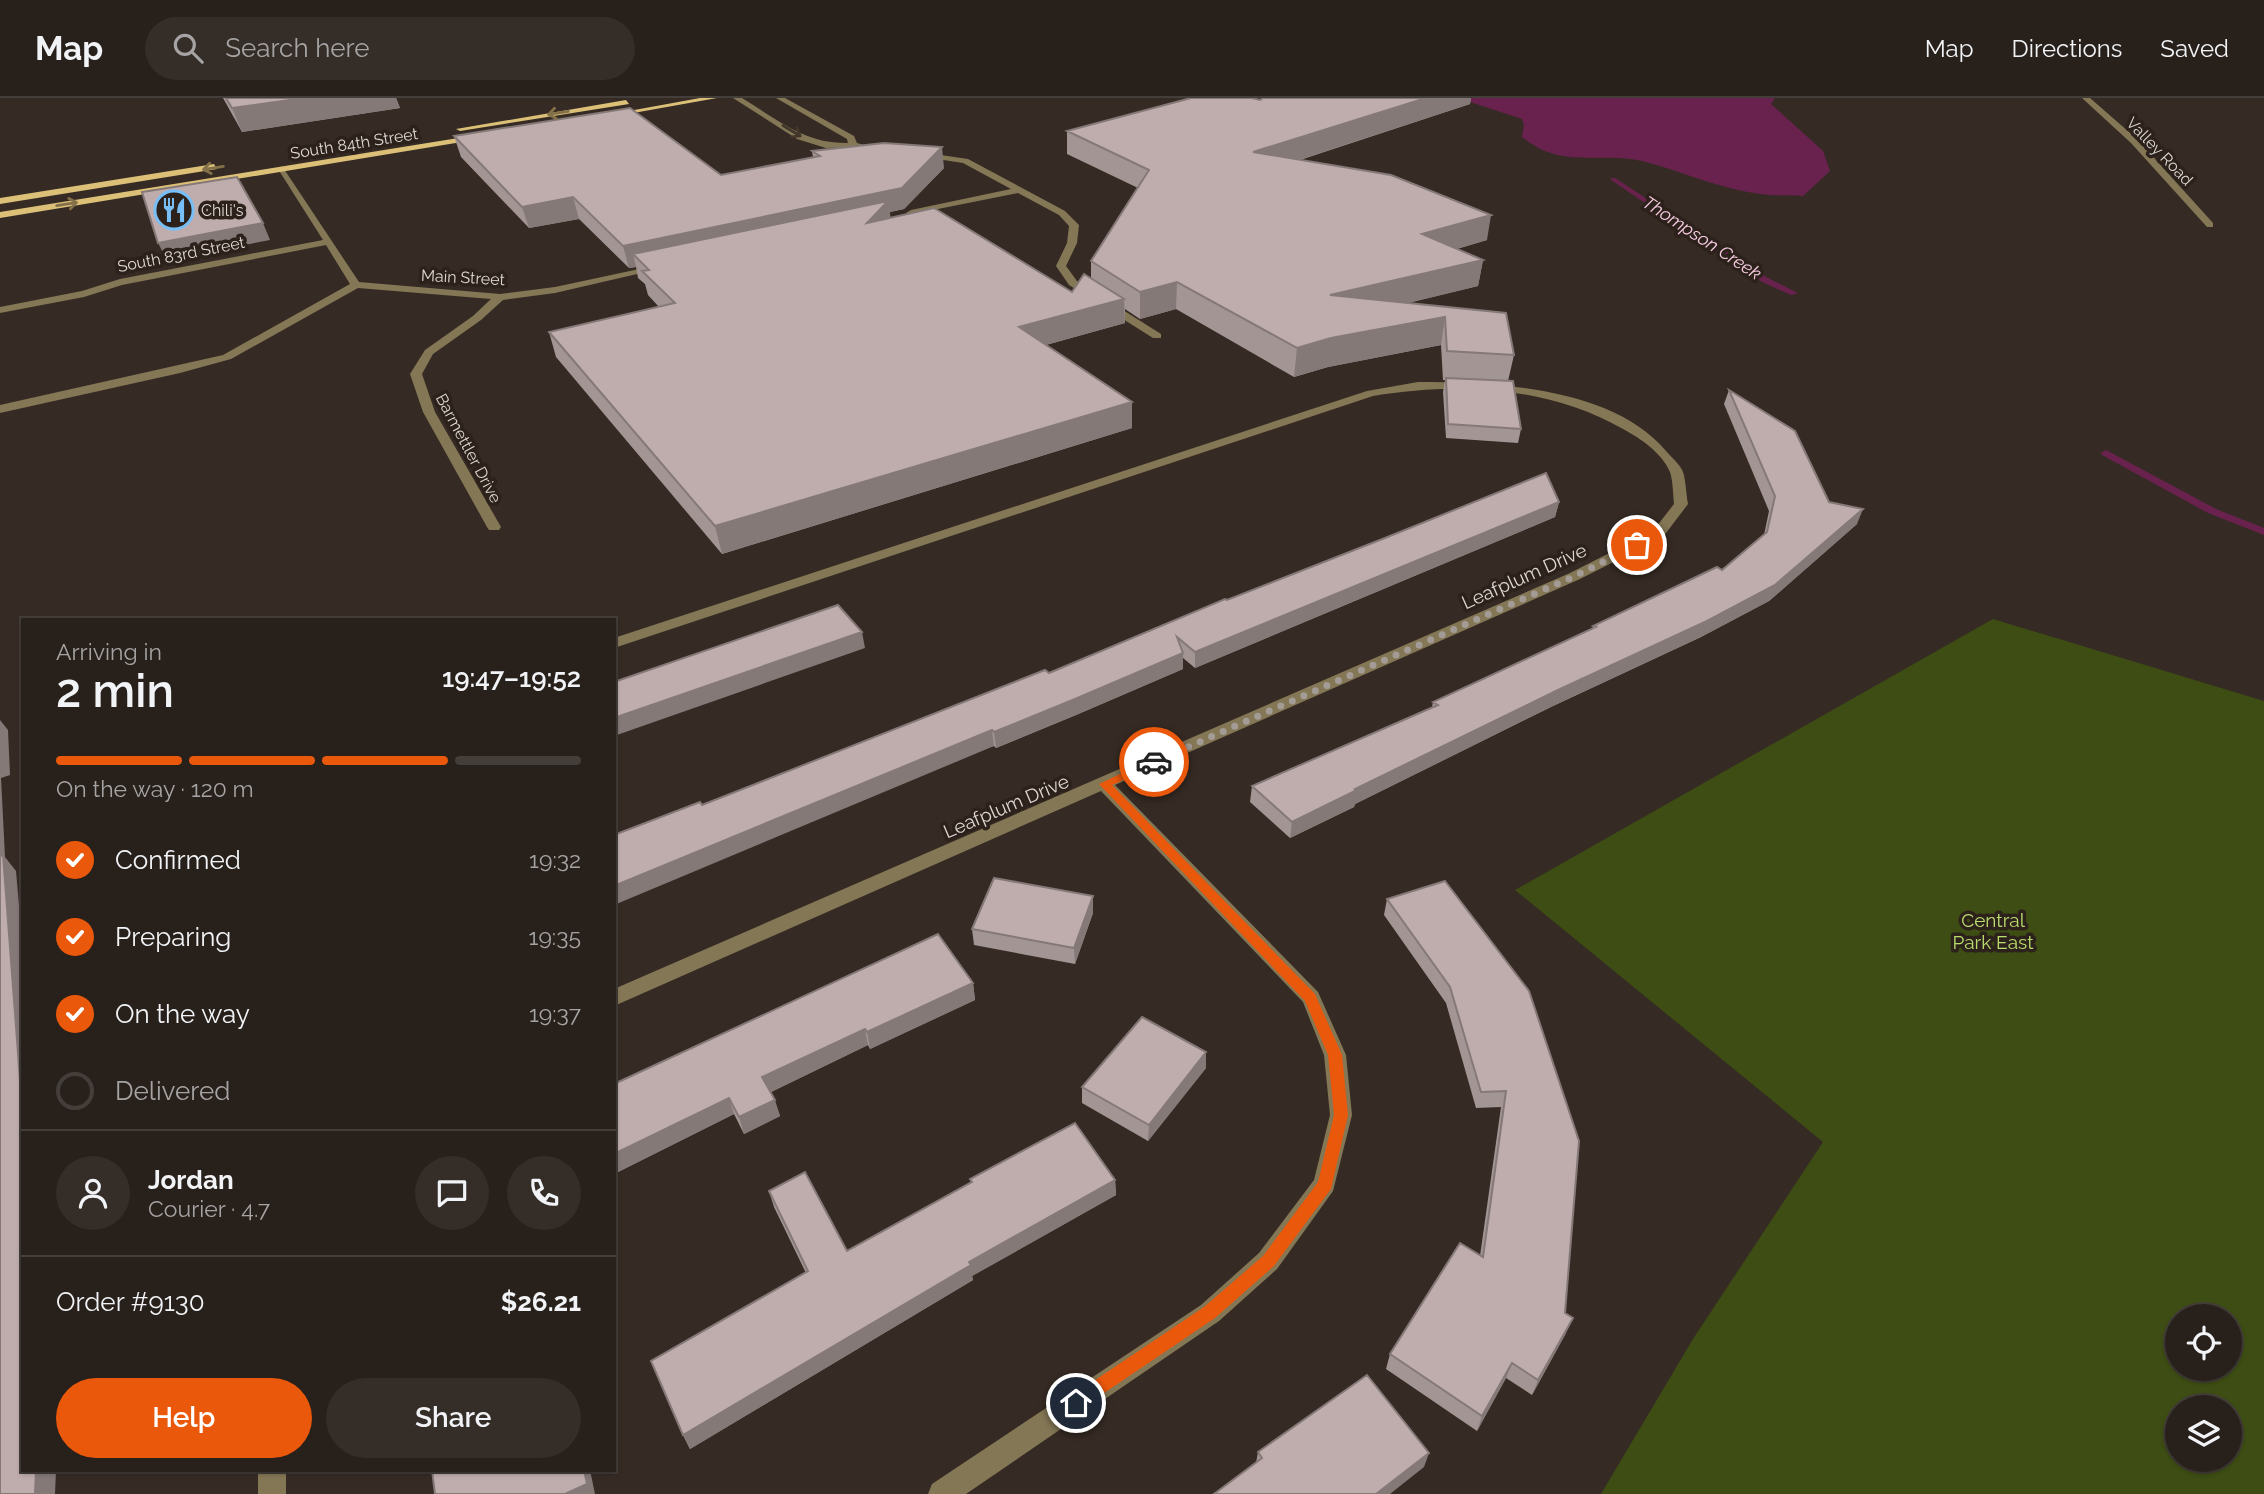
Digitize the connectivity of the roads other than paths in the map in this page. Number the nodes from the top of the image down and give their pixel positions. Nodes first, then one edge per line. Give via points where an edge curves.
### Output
1 (713, 98) edge
2 (737, 98) edge
3 (780, 98) edge
4 (2087, 98) edge
5 (636, 100) dead end
6 (450, 130) dead end
7 (853, 145) junction
8 (887, 151) edge
9 (908, 153) edge
10 (220, 166) dead end
11 (282, 169) junction
12 (1021, 190) junction
13 (0, 201) edge
14 (0, 215) edge
15 (902, 215) edge
16 (2210, 225) dead end
17 (329, 242) junction
18 (664, 267) edge
19 (356, 285) junction
20 (500, 297) junction
21 (0, 310) edge
22 (1157, 336) dead end
23 (0, 409) edge
24 (494, 527) dead end
25 (616, 642) edge
26 (1104, 784) junction
27 (616, 997) edge
28 (272, 1472) edge
29 (272, 1494) edge
30 (942, 1494) edge

1 - 11 main road, South 84th Street
2 -> 7 street via 800,137 826,146
3 - 7 street via 851,138
4 - 16 street, Valley Road via 2134,141
5 -> 6 main road
7 - 8 street
9 - 12 street via 965,161
10 -> 13 main road
14 -> 11 main road, South 84th Street
11 - 17 street
12 - 15 street
12 - 22 street via 1074,225 1072,243 1061,266 1073,284
17 - 19 street
17 - 21 street, South 83rd Street
18 - 20 street, Main Street
19 - 20 street, Main Street
19 - 23 street via 227,357
20 - 24 street, Barmettler Drive via 429,352 416,374 429,412
25 - 26 street, Leafplum Drive via 1371,393 1418,385 1480,385 1545,395 1601,411 1649,438 1676,471 1681,504 1658,534 1575,576
26 - 27 street, Leafplum Drive
26 - 30 street via 1311,998 1335,1055 1341,1115 1331,1161 1325,1184 1268,1261 1210,1312
28 - 29 street

